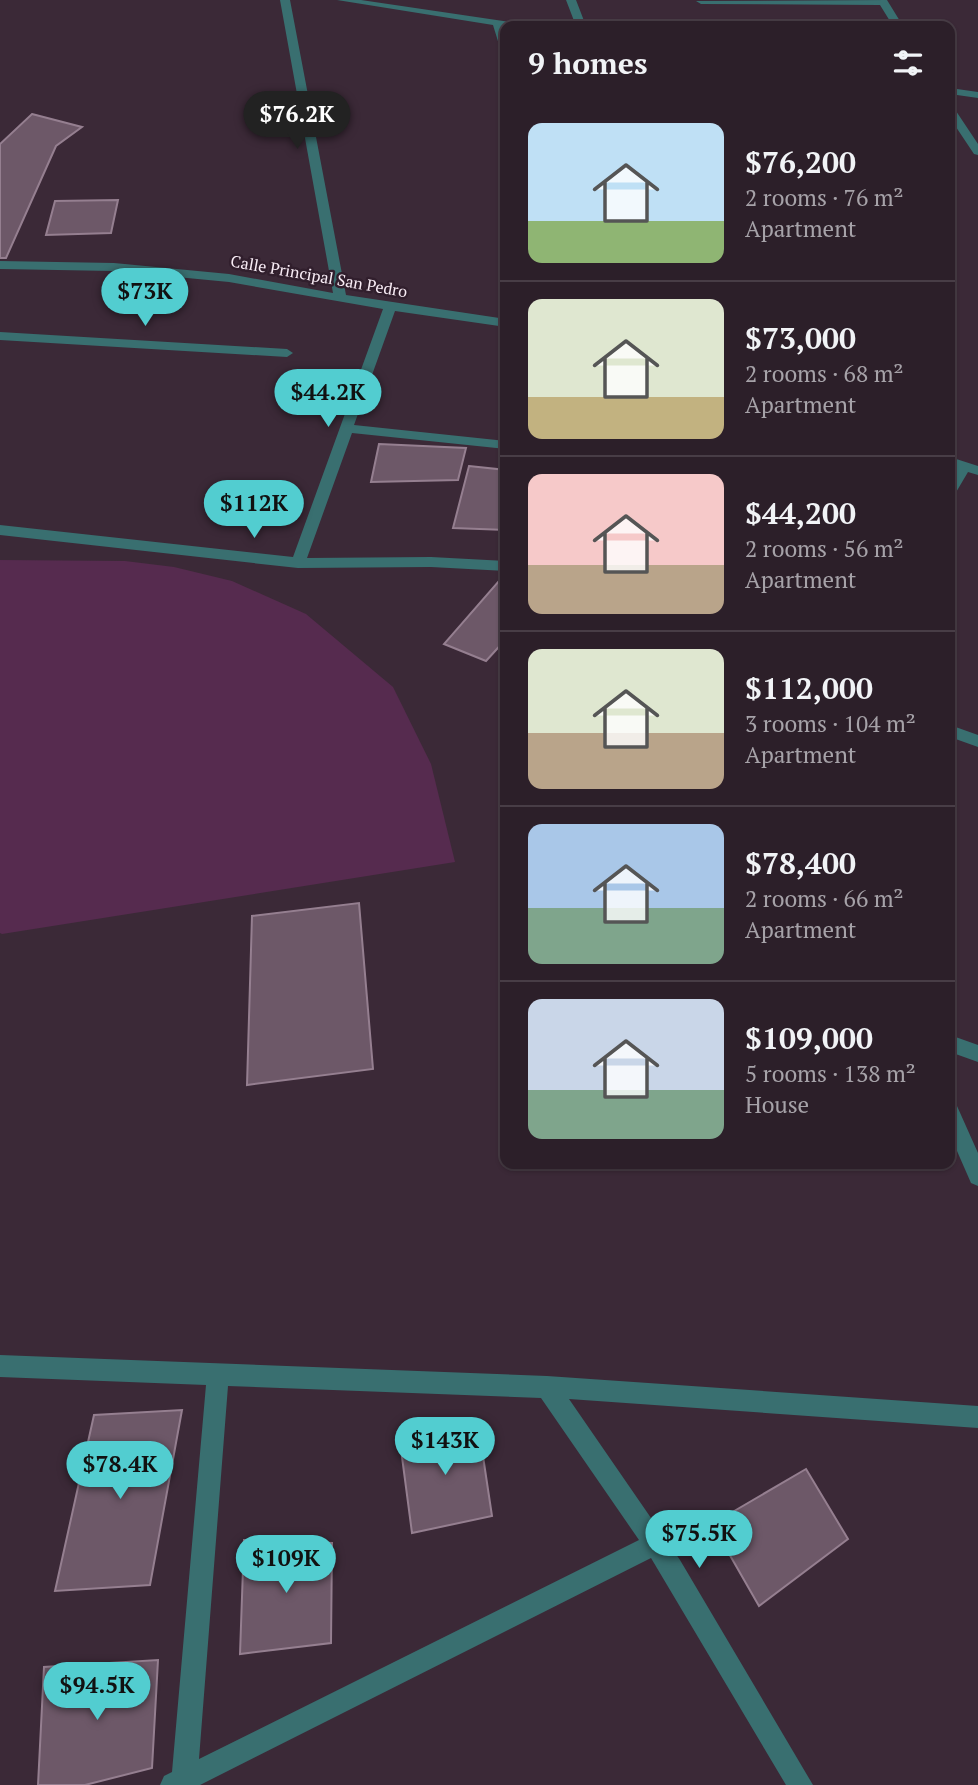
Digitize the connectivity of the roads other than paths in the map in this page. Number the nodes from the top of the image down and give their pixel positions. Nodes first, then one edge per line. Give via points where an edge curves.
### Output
1 (285, 0) edge
2 (342, 0) edge
3 (571, 0) edge
4 (701, 1) edge
5 (882, 1) edge
6 (579, 21) edge
7 (895, 21) edge
8 (498, 23) joint
9 (500, 30) edge
10 (955, 92) edge
11 (978, 95) edge
12 (955, 118) edge
13 (978, 152) edge
14 (0, 265) edge
15 (340, 297) junction
16 (390, 307) junction
17 (500, 322) edge
18 (0, 336) edge
19 (287, 353) dead end
20 (346, 428) junction
21 (500, 444) edge
22 (955, 463) edge
23 (972, 469) edge
24 (955, 486) edge
25 (0, 530) edge
26 (298, 563) junction
27 (500, 566) edge
28 (955, 733) edge
29 (978, 741) edge
30 (955, 1045) edge
31 (978, 1054) edge
32 (955, 1123) edge
33 (978, 1176) edge
34 (0, 1366) edge
35 (218, 1374) junction
36 (547, 1387) junction
37 (978, 1417) edge
38 (655, 1544) junction
39 (181, 1784) edge
40 (800, 1785) edge

1 - 15 street
2 - 8 street
3 - 6 street
4 - 5 street
5 - 7 street
8 - 9 street
10 - 11 street
12 - 13 street
14 - 15 street, Calle Principal San Pedro via 114,267 229,278
15 - 16 street, Calle Principal San Pedro
16 - 17 street, Calle Principal San Pedro
16 - 20 street
18 - 19 street
20 - 21 street
20 - 26 street
22 - 23 street
23 - 24 street
25 - 26 street
26 - 27 street
28 - 29 street
30 - 31 street
32 - 33 street
34 - 35 street
35 - 36 street
35 - 39 street
36 - 37 street
36 - 38 street
38 - 39 street
38 - 40 street

